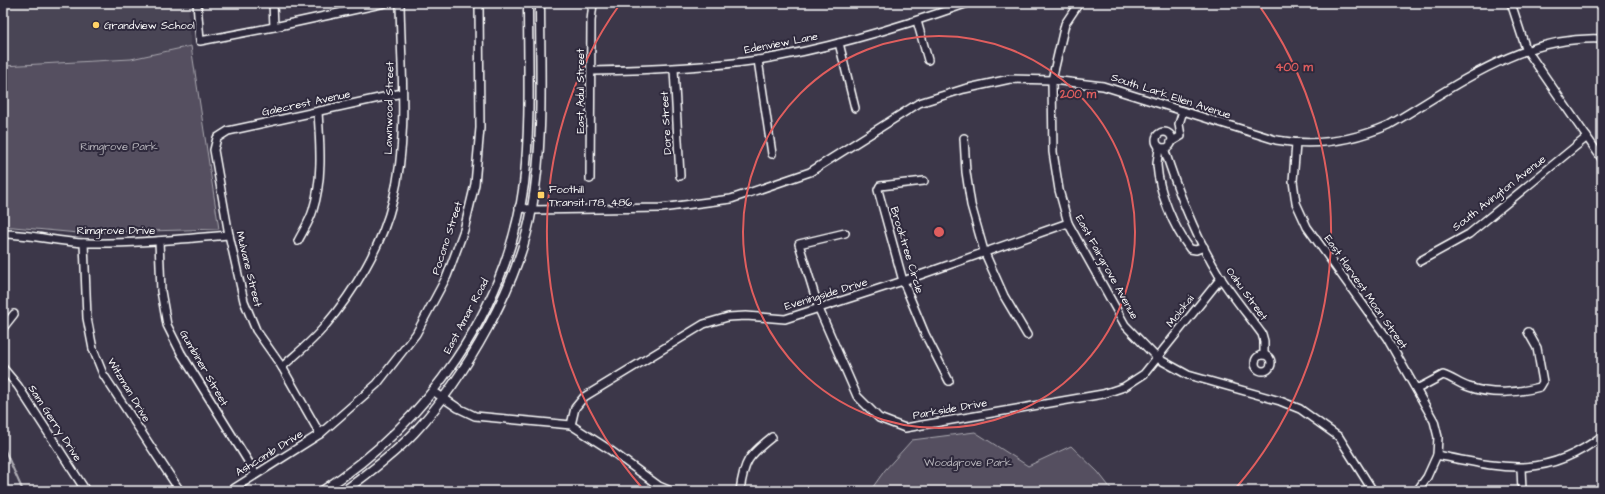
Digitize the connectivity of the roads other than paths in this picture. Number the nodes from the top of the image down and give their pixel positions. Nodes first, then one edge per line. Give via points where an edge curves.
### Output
1 (197, 3) edge
2 (273, 3) edge
3 (385, 3) edge
4 (400, 3) edge
5 (479, 3) edge
6 (528, 3) edge
7 (540, 3) edge
8 (593, 3) edge
9 (968, 3) edge
10 (1080, 3) edge
11 (1511, 3) edge
12 (350, 7) edge
13 (917, 21) junction
14 (274, 27) junction
15 (1602, 39) edge
16 (840, 43) junction
17 (1526, 49) junction
18 (758, 60) junction
19 (928, 60) dead end
20 (674, 69) junction
21 (592, 71) junction
22 (1052, 80) junction
23 (402, 93) junction
24 (855, 108) dead end
25 (1183, 111) junction
26 (318, 112) junction
27 (1587, 137) junction
28 (216, 138) joint
29 (964, 138) dead end
30 (1171, 142) junction
31 (1296, 144) junction
32 (1162, 147) junction
33 (772, 154) dead end
34 (1602, 159) edge
35 (680, 176) dead end
36 (590, 179) dead end
37 (924, 181) dead end
38 (519, 207) junction
39 (532, 210) junction
40 (1068, 222) junction
41 (845, 233) dead end
42 (3, 234) edge
43 (229, 235) junction
44 (159, 241) junction
45 (298, 241) dead end
46 (84, 243) junction
47 (1204, 248) junction
48 (984, 251) junction
49 (1420, 261) dead end
50 (1221, 278) junction
51 (903, 281) junction
52 (819, 309) junction
53 (14, 314) dead end
54 (3, 328) edge
55 (1528, 332) dead end
56 (1027, 335) dead end
57 (1264, 355) dead end
58 (1157, 358) junction
59 (282, 367) junction
60 (3, 368) edge
61 (950, 381) dead end
62 (1417, 389) junction
63 (433, 391) junction
64 (444, 399) junction
65 (571, 424) junction
66 (320, 434) junction
67 (772, 436) dead end
68 (1602, 436) edge
69 (1437, 456) junction
70 (1521, 468) junction
71 (256, 474) junction
72 (657, 489) edge
73 (86, 491) edge
74 (180, 491) edge
75 (230, 491) edge
76 (322, 491) edge
77 (344, 491) edge
78 (671, 491) edge
79 (740, 491) edge
80 (1373, 491) edge
81 (1417, 491) edge
82 (1522, 491) edge

1 - 14 street via 200,41
2 - 14 street
3 - 12 street
4 - 23 street, Lawnwood Street
5 - 66 street, Pocono Street via 480,128 475,184 464,230 447,276 416,334 377,384
6 - 38 main road, East Amar Road via 528,140
7 - 39 main road, East Amar Road via 540,136
8 - 21 street, East Adul Street
9 - 13 street, Edenview Lane
10 - 22 street, East Fairgrove Avenue via 1065,24
11 - 17 street
12 - 14 street
13 - 16 street, Edenview Lane
13 - 19 street
15 - 17 street, South Lark Ellen Avenue via 1572,39
16 - 18 street, Edenview Lane
16 - 24 street
17 - 27 street
17 - 31 street, South Lark Ellen Avenue via 1503,59 1389,125 1370,133 1332,142
18 - 20 street, Edenview Lane
18 - 33 street
20 - 21 street, Edenview Lane
20 - 35 street, Dore Street
21 - 36 street, East Adul Street
22 - 25 street, South Lark Ellen Avenue via 1110,87
22 - 39 street, South Lark Ellen Avenue via 1010,79 964,89 919,103 810,172 731,198 660,208
22 - 40 street, East Fairgrove Avenue via 1053,152 1059,190
23 - 26 street, Galecrest Avenue
23 - 59 street, Lawnwood Street via 402,147 393,200 377,245 358,281 324,328
25 - 30 street via 1179,124 1180,136
25 - 31 street, South Lark Ellen Avenue
26 - 28 street, Galecrest Avenue via 228,131
26 - 45 street via 320,181 313,211
27 - 34 street
27 - 49 street, South Avington Avenue via 1469,234
28 - 43 street, Mulvane Street via 214,150
29 - 48 street via 971,205
30 - 32 street via 1169,146
30 - 32 street via 1169,135 1160,134 1156,140
31 - 62 street, East Harvest Moon Street via 1293,181 1296,203 1307,227 1387,338
32 - 47 street, Oahu Street
32 - 47 street via 1157,164 1170,210 1190,249
37 - 51 street, Brooktree Circle via 878,187
38 - 39 street, South Lark Ellen Avenue
38 - 63 main road, East Amar Road via 508,250 486,305 469,338
39 - 64 main road, East Amar Road via 515,267 496,314
40 - 48 street, Eveningside Drive
40 - 58 street, East Fairgrove Avenue via 1124,325
41 - 52 street, Parkside Drive via 799,244
42 - 46 street, Rimgrove Drive via 26,234
43 - 44 street, Rimgrove Drive
43 - 59 street, Mulvane Street via 244,301 256,330
44 - 46 street, Rimgrove Drive
44 - 71 street, Gumbiner Street via 161,291 167,325 181,353
46 - 74 street, Witzman Drive via 86,318 93,349 104,374
47 - 50 street, Oahu Street
48 - 51 street, Eveningside Drive
48 - 56 street via 1004,296
50 - 57 street, Oahu Street via 1262,334
50 - 58 street, Molokai
51 - 52 street, Eveningside Drive
51 - 61 street, Brooktree Circle via 925,334
52 - 58 street, Parkside Drive via 857,396 879,418 905,428 1103,394 1124,387 1144,374
52 - 65 street, Eveningside Drive via 785,319 728,317 704,324 584,397 575,408
53 - 54 street
55 - 62 street via 1537,348 1544,382 1540,387 1502,392 1472,388 1443,375
58 - 80 street, East Fairgrove Avenue via 1188,375 1300,409 1339,437
59 - 66 street, Mulvane Street
60 - 73 street, Sam Gerry Drive via 18,386
62 - 69 street, East Harvest Moon Street via 1434,421 1438,438
63 - 64 street
63 - 76 main road, East Amar Road via 376,451
64 - 65 street via 475,416
64 - 77 main road, East Amar Road via 413,434 379,466
65 - 72 street via 610,450
66 - 71 street, Ashcomb Drive
67 - 79 street via 753,452 743,468
68 - 70 street via 1587,447 1557,462
69 - 70 street via 1496,467
69 - 81 street, East Harvest Moon Street
70 - 82 street
71 - 75 street, Ashcomb Drive
72 - 78 street

